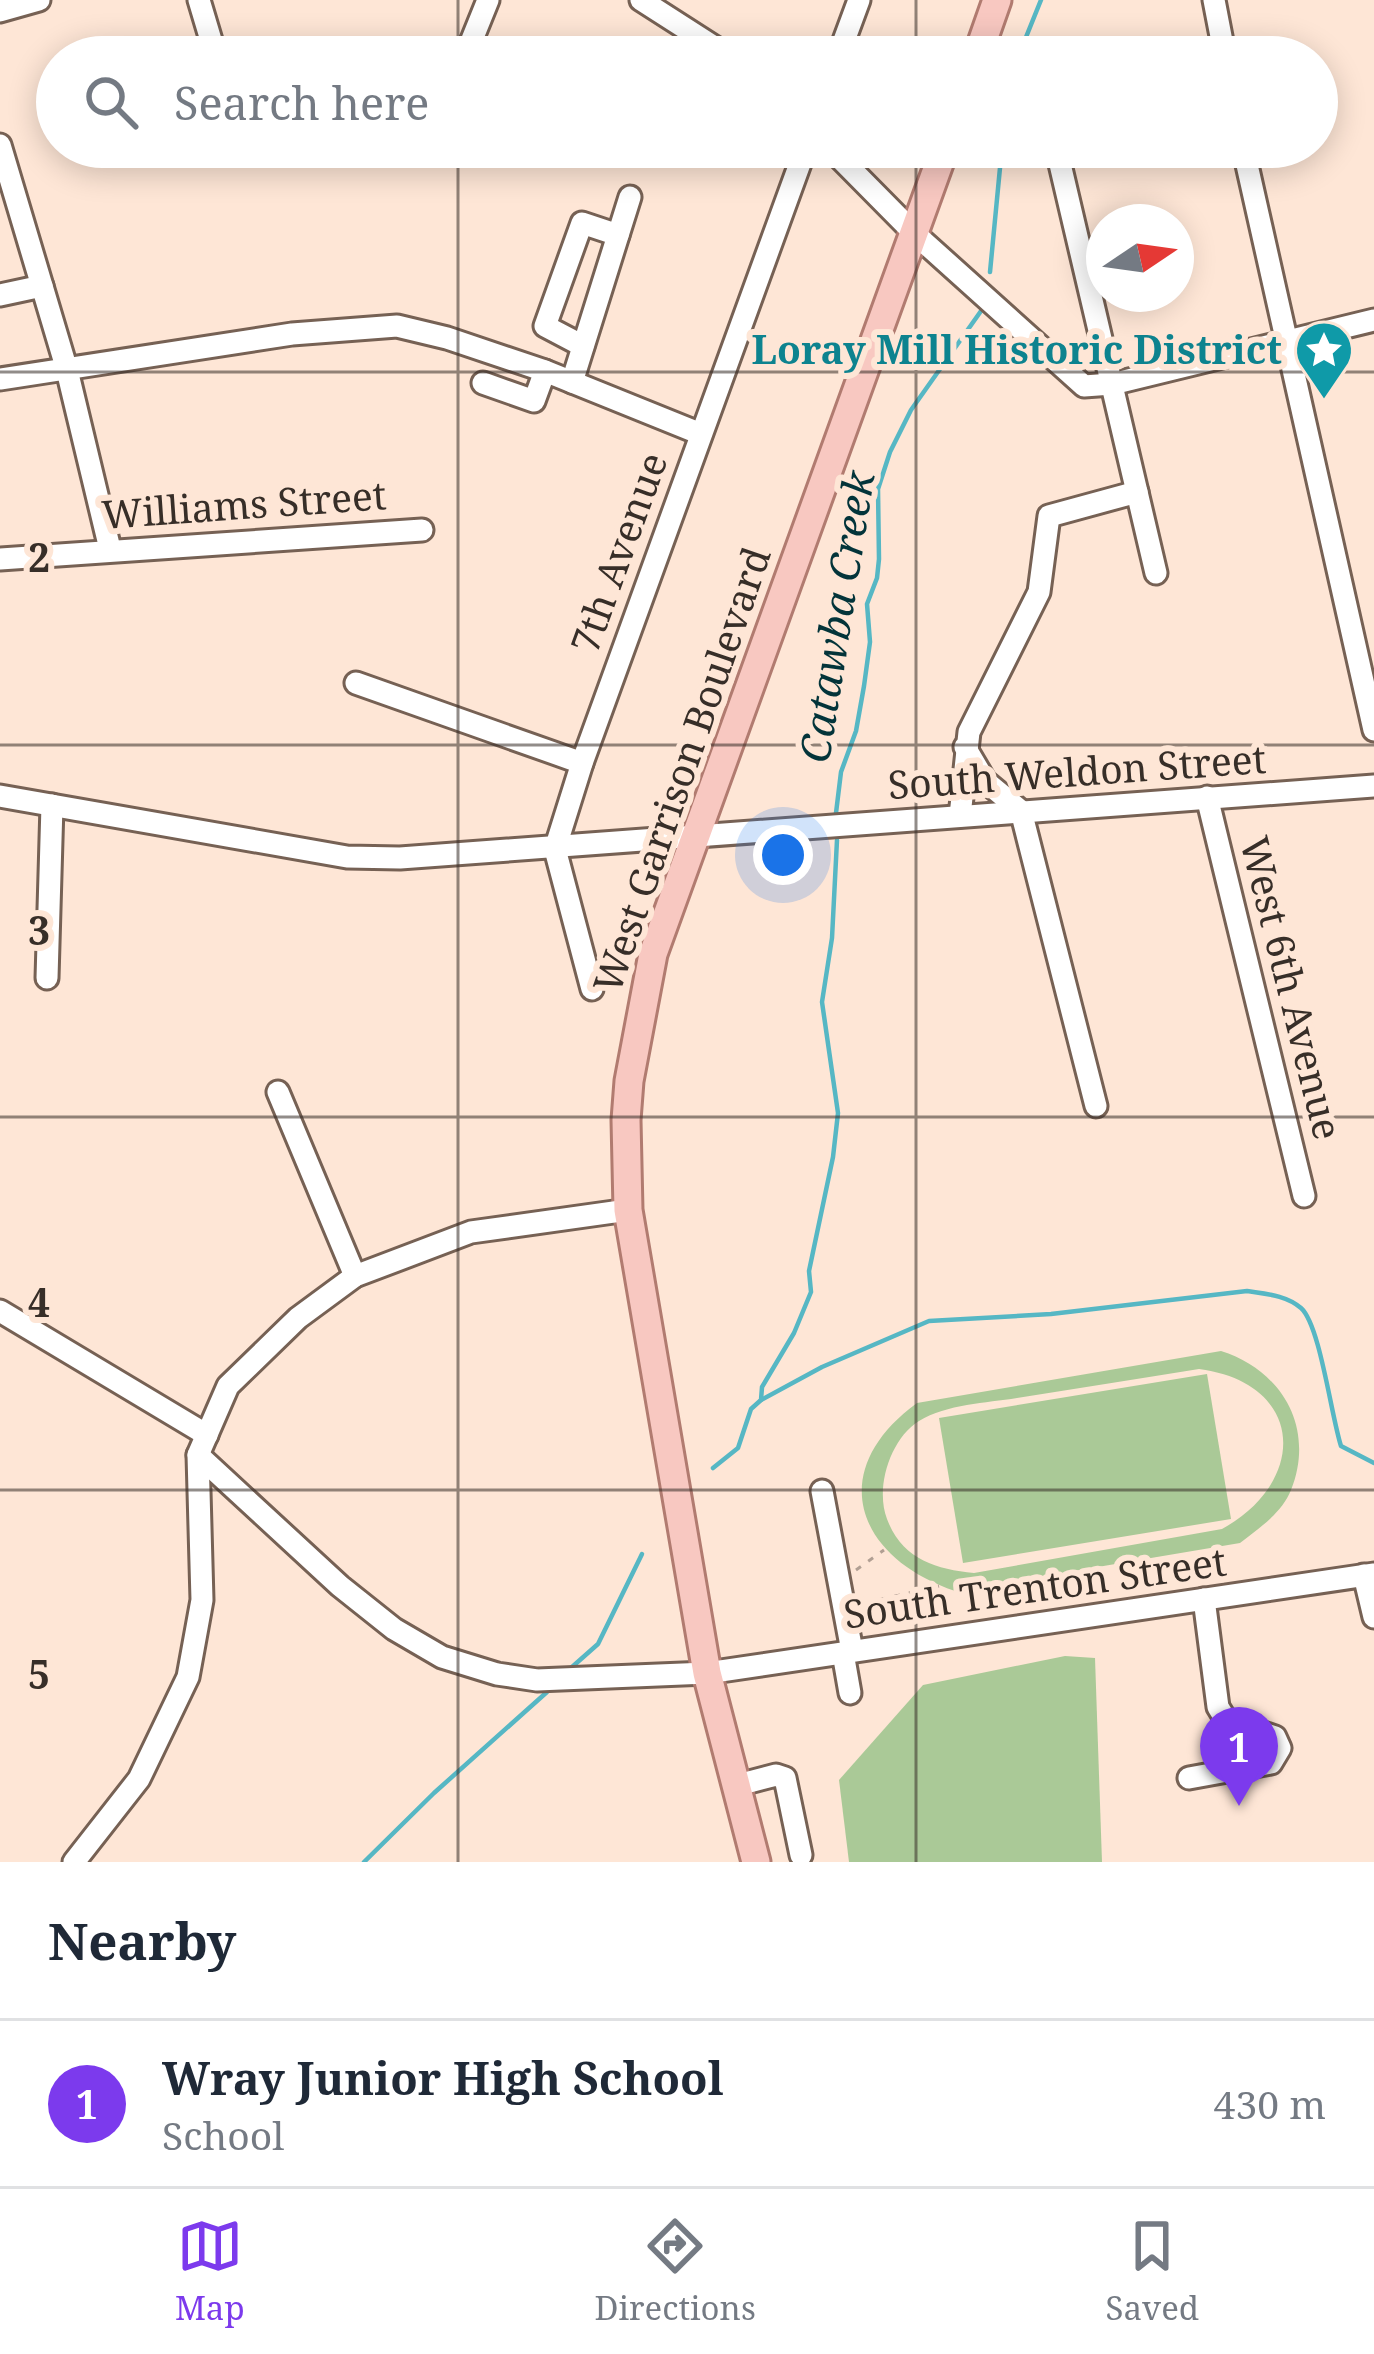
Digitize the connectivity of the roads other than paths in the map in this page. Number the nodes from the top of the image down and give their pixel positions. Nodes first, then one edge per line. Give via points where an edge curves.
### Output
1 (39, 0) edge
2 (199, 0) edge
3 (488, 0) edge
4 (641, 0) edge
5 (859, 0) edge
6 (998, 0) edge
7 (1214, 0) edge
8 (0, 10) edge
9 (210, 36) edge
10 (473, 36) edge
11 (697, 36) edge
12 (846, 36) edge
13 (985, 36) edge
14 (1221, 36) edge
15 (1, 150) edge
16 (798, 168) edge
17 (850, 168) edge
18 (938, 168) edge
19 (1061, 168) edge
20 (1248, 168) edge
21 (630, 196) dead end
22 (915, 234) junction
23 (618, 235) junction
24 (42, 286) junction
25 (0, 296) edge
26 (1374, 320) edge
27 (1285, 340) junction
28 (583, 346) junction
29 (67, 370) junction
30 (545, 371) junction
31 (0, 379) edge
32 (572, 382) junction
33 (483, 383) dead end
34 (1112, 384) junction
35 (701, 434) junction
36 (1137, 492) junction
37 (422, 530) dead end
38 (110, 549) junction
39 (0, 559) edge
40 (1156, 573) dead end
41 (356, 683) dead end
42 (1374, 730) edge
43 (965, 746) junction
44 (581, 763) junction
45 (1374, 786) edge
46 (0, 796) edge
47 (1207, 797) junction
48 (52, 805) junction
49 (1021, 811) junction
50 (960, 816) junction
51 (693, 839) junction
52 (555, 849) junction
53 (47, 978) dead end
54 (592, 989) dead end
55 (278, 1092) dead end
56 (1096, 1106) dead end
57 (1304, 1196) dead end
58 (628, 1210) junction
59 (356, 1276) junction
60 (0, 1311) edge
61 (202, 1445) junction
62 (822, 1491) dead end
63 (1369, 1575) edge
64 (1204, 1599) junction
65 (1374, 1617) edge
66 (848, 1652) junction
67 (707, 1673) junction
68 (850, 1693) dead end
69 (1189, 1778) dead end
70 (734, 1786) junction
71 (801, 1855) dead end
72 (74, 1862) edge
73 (756, 1862) edge

1 - 8 street
2 - 9 street
3 - 10 street
4 - 11 street
5 - 12 street
6 - 13 main road
7 - 14 street
15 - 24 street
16 - 35 street, 7th Avenue
17 - 22 street
18 - 22 main road, West Garrison Boulevard
19 - 34 street
20 - 27 street
21 - 23 street
22 - 34 street via 1077,381
22 - 51 main road, West Garrison Boulevard
23 - 28 street
23 - 28 street via 582,224 545,326
24 - 25 street
24 - 29 street
26 - 27 street
27 - 34 street
27 - 42 street
28 - 32 street
29 - 30 street via 397,326
29 - 31 street
29 - 38 street
30 - 32 street
30 - 33 street via 533,401
32 - 35 street
34 - 36 street
35 - 44 street, 7th Avenue
36 - 40 street
36 - 43 street via 1049,516 1039,592
37 - 38 street, Williams Street
38 - 39 street, Williams Street
41 - 44 street
43 - 49 street via 985,782
43 - 50 street
44 - 52 street, 7th Avenue
45 - 47 street, South Weldon Street
46 - 48 street, South Weldon Street
47 - 49 street, South Weldon Street
47 - 57 street, West 6th Avenue
48 - 52 street, South Weldon Street via 347,857
48 - 53 street
49 - 50 street, South Weldon Street
49 - 56 street
50 - 51 street, South Weldon Street
51 - 52 street, South Weldon Street
51 - 58 main road, West Garrison Boulevard via 637,1029 626,1120
52 - 54 street
55 - 59 street
58 - 59 street via 471,1232
58 - 67 main road, West Garrison Boulevard
59 - 61 street via 298,1318 229,1386
60 - 61 street, South Trenton Street
61 - 67 street, South Trenton Street via 340,1586 442,1657 538,1680
61 - 72 street via 202,1600 188,1677 139,1779
62 - 66 street
63 - 64 street, South Trenton Street
63 - 65 street
64 - 66 street, South Trenton Street
64 - 69 street via 1226,1720 1275,1737 1280,1748 1271,1763
66 - 67 street, South Trenton Street
66 - 68 street
67 - 70 main road, West Garrison Boulevard
70 - 71 street via 785,1778
70 - 73 main road, West Garrison Boulevard

